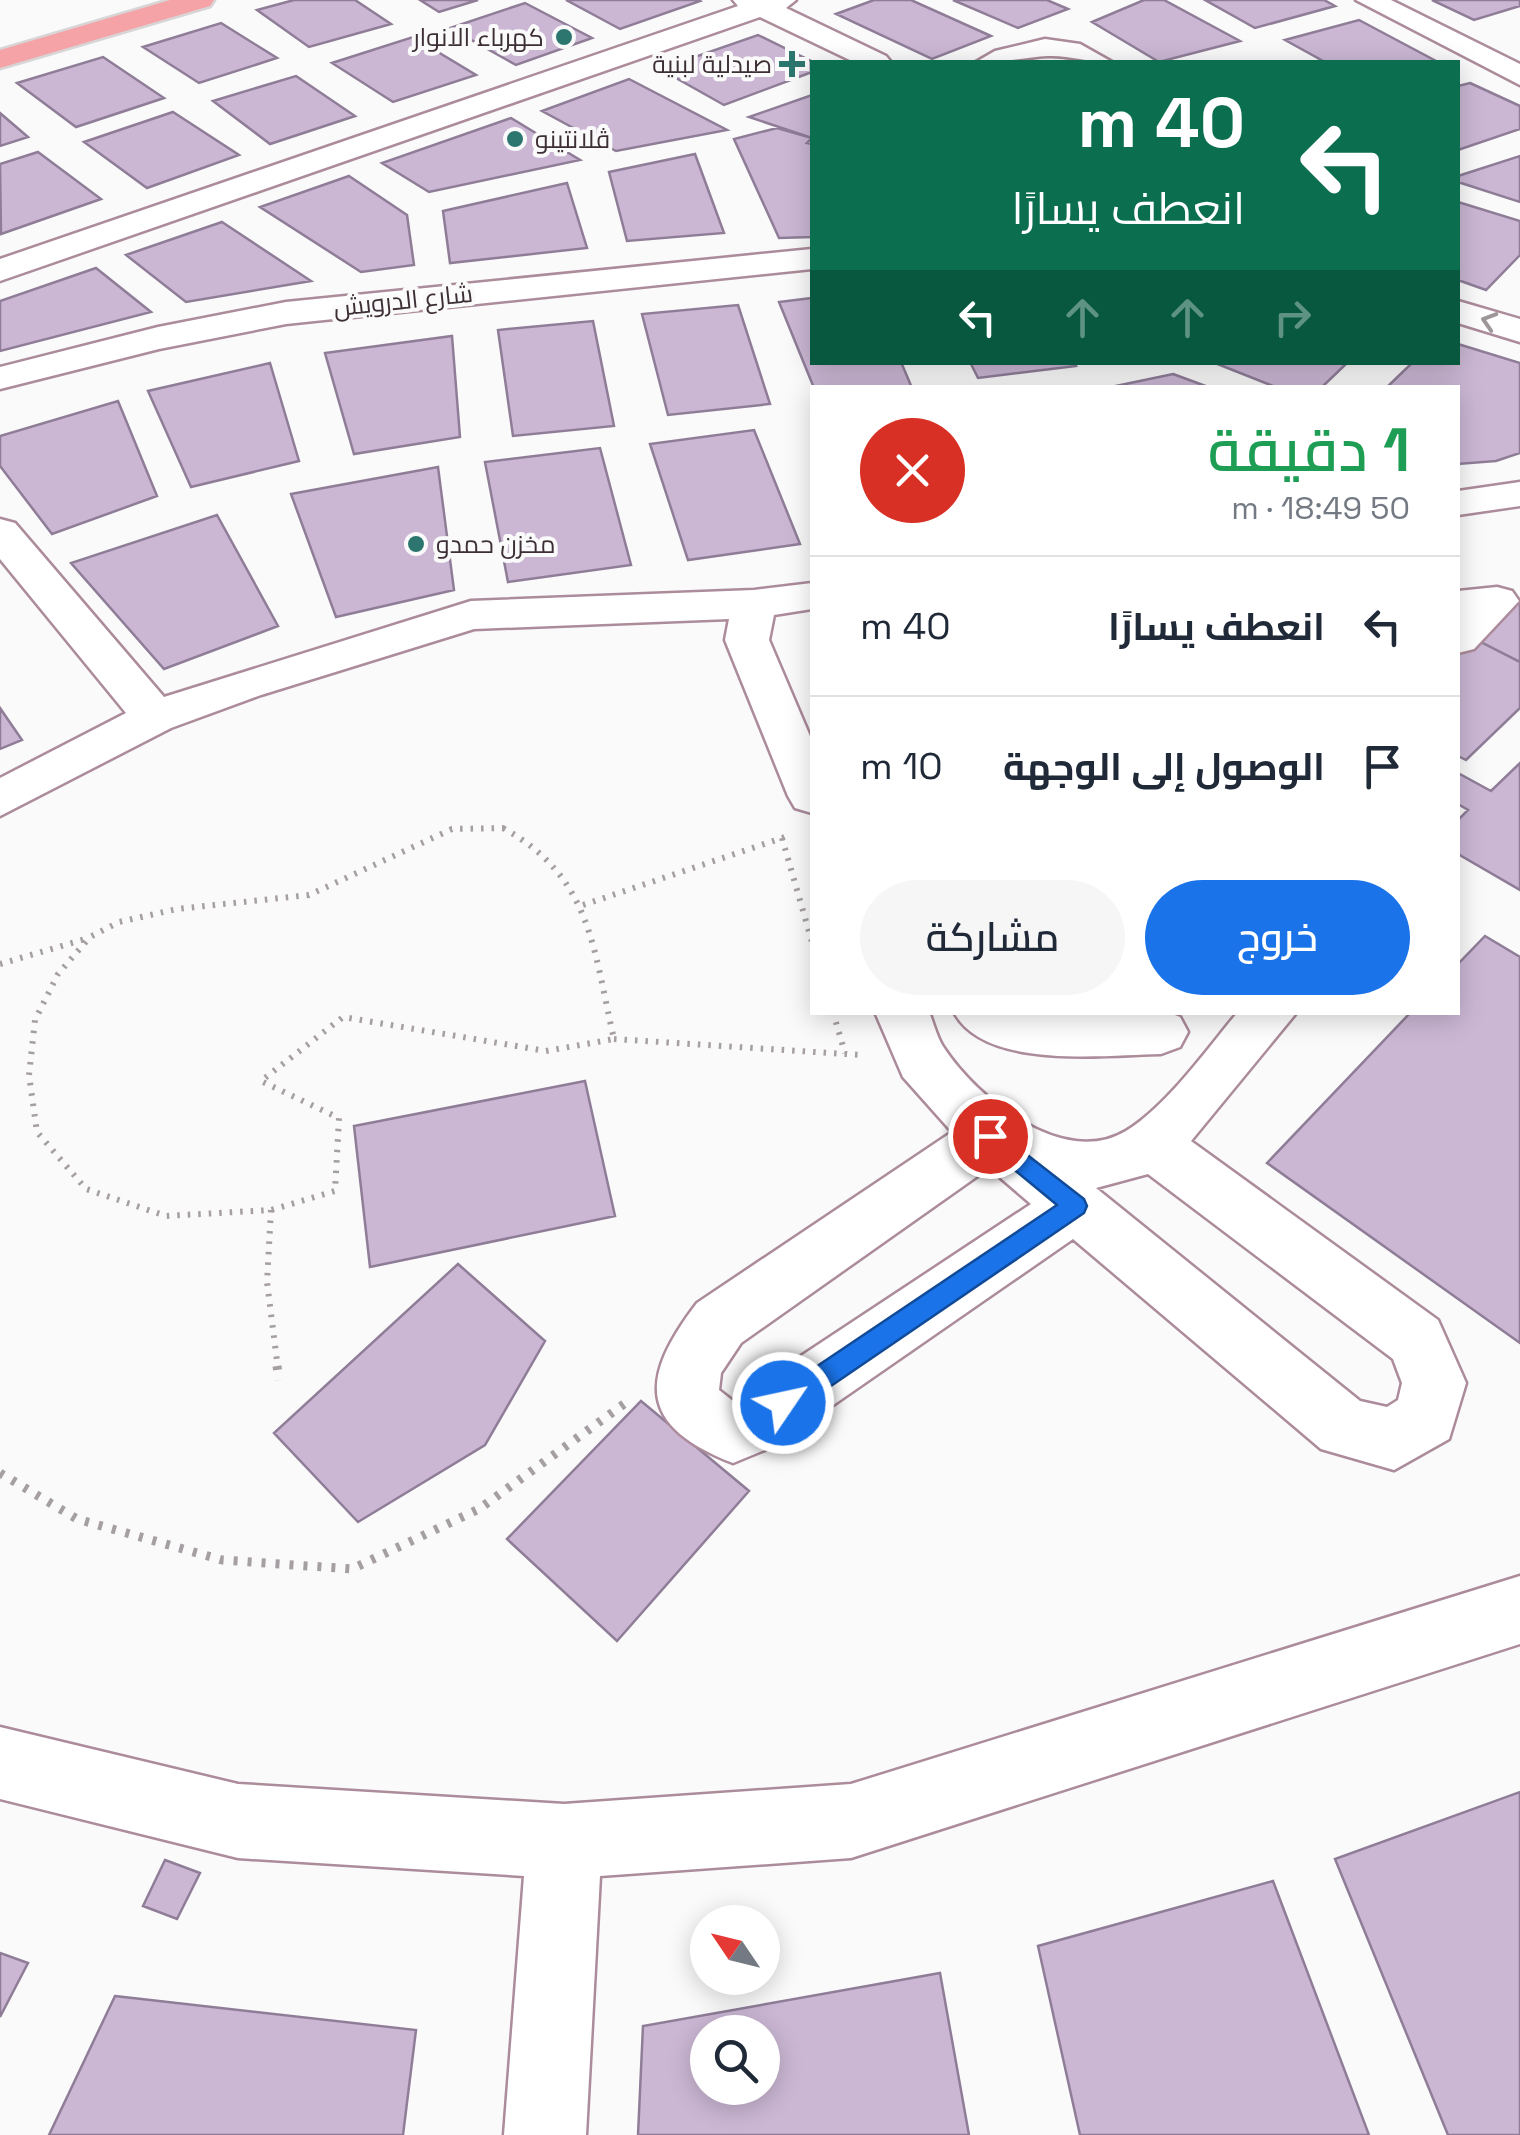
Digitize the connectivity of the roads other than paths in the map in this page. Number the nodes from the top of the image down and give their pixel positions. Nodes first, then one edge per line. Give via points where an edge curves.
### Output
1 (128, 0) edge
2 (200, 0) edge
3 (1370, 0) edge
4 (763, 2) edge
5 (0, 37) edge
6 (0, 59) edge
7 (872, 60) edge
8 (999, 60) edge
9 (1093, 60) edge
10 (1520, 76) edge
11 (810, 259) edge
12 (0, 270) edge
13 (1460, 313) edge
14 (1520, 331) edge
15 (0, 378) edge
16 (1520, 494) edge
17 (1460, 503) edge
18 (0, 532) edge
19 (810, 596) edge
20 (754, 604) junction
21 (1460, 605) edge
22 (1460, 637) edge
23 (795, 714) edge
24 (154, 717) junction
25 (805, 788) edge
26 (0, 799) edge
27 (983, 1015) edge
28 (1267, 1015) edge
29 (1156, 1022) edge
30 (912, 1037) edge
31 (1172, 1124) junction
32 (990, 1136) junction
33 (1075, 1206) junction
34 (1520, 1610) edge
35 (0, 1762) edge
36 (564, 1841) junction
37 (545, 2135) edge

1 - 5 main road
2 - 6 main road
3 - 10 street
4 - 7 street
4 - 12 street
8 - 9 street via 1054,44
11 - 15 street, شارع الدرويش via 286,314
14 -> 13 street
16 - 17 street
18 - 24 street
19 - 20 street
20 - 23 street via 747,640
20 - 24 street via 472,615
21 - 22 street via 1497,601
23 - 25 street
24 - 26 street
27 - 29 street via 1022,1030
28 - 31 street
29 - 31 street
30 - 32 street
31 - 32 street via 1142,1152 1086,1166
31 - 33 street via 1416,1340 1434,1383 1426,1418 1394,1439 1344,1428
32 - 33 street
32 - 33 street via 719,1323 685,1374 694,1408 732,1433 751,1425
34 - 36 street via 851,1820
35 - 36 street via 238,1822
36 - 37 street

